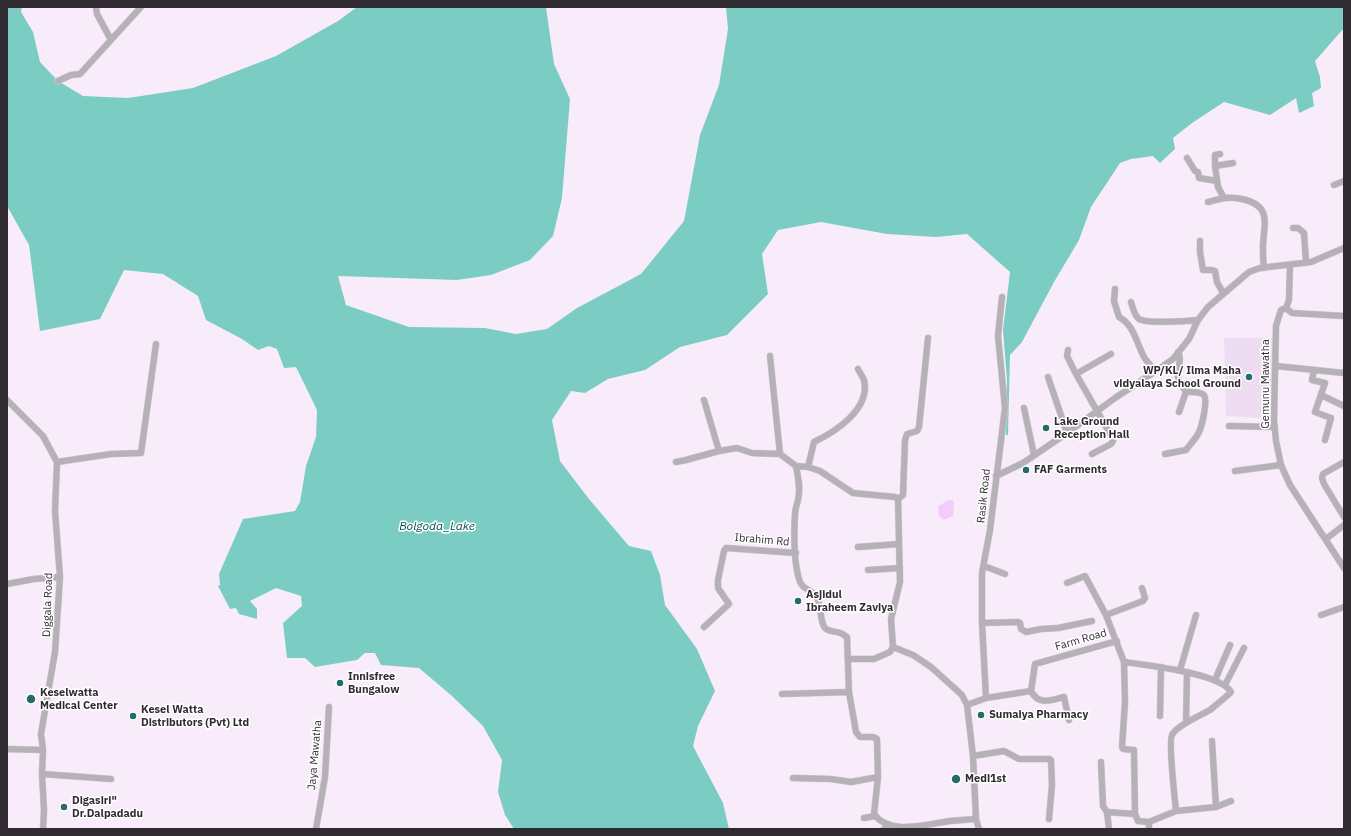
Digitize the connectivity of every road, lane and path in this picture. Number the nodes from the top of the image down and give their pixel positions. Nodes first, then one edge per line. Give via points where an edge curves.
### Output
1 (96, 7) edge
2 (141, 7) edge
3 (111, 40) junction
4 (58, 81) dead end
5 (1220, 154) dead end
6 (1187, 158) dead end
7 (1233, 163) dead end
8 (1215, 166) junction
9 (1217, 181) junction
10 (1344, 181) edge
11 (1334, 185) dead end
12 (1224, 198) junction
13 (1208, 202) dead end
14 (1293, 228) dead end
15 (1200, 241) dead end
16 (1344, 248) edge
17 (1306, 262) junction
18 (1290, 265) junction
19 (1264, 268) junction
20 (1115, 289) dead end
21 (1223, 293) junction
22 (1002, 297) dead end
23 (1131, 302) dead end
24 (1286, 308) junction
25 (1344, 316) edge
26 (1198, 320) junction
27 (928, 338) dead end
28 (156, 344) dead end
29 (1068, 350) dead end
30 (1178, 352) junction
31 (1111, 354) dead end
32 (770, 356) dead end
33 (1276, 366) junction
34 (858, 369) dead end
35 (1314, 370) junction
36 (1156, 372) junction
37 (1344, 373) edge
38 (1076, 374) junction
39 (1048, 377) dead end
40 (1186, 392) junction
41 (1321, 395) junction
42 (7, 400) edge
43 (704, 400) dead end
44 (1344, 406) edge
45 (1024, 408) dead end
46 (1096, 412) junction
47 (1178, 412) dead end
48 (1229, 426) dead end
49 (1275, 427) junction
50 (1067, 433) junction
51 (1325, 440) dead end
52 (719, 451) junction
53 (780, 454) junction
54 (1092, 454) dead end
55 (1165, 454) dead end
56 (1034, 455) junction
57 (57, 462) junction
58 (676, 462) dead end
59 (1344, 462) edge
60 (1281, 465) junction
61 (796, 466) junction
62 (808, 467) junction
63 (1235, 471) dead end
64 (996, 476) junction
65 (898, 499) junction
66 (1344, 516) edge
67 (1344, 525) edge
68 (1326, 539) junction
69 (899, 544) junction
70 (858, 547) dead end
71 (796, 553) junction
72 (984, 566) junction
73 (900, 568) junction
74 (1344, 568) edge
75 (868, 570) dead end
76 (1005, 574) dead end
77 (60, 577) junction
78 (1067, 583) dead end
79 (7, 584) edge
80 (1142, 588) dead end
81 (1344, 607) edge
82 (1106, 614) junction
83 (1196, 615) dead end
84 (1321, 615) dead end
85 (1092, 621) dead end
86 (982, 623) junction
87 (704, 627) dead end
88 (1117, 641) junction
89 (1230, 645) dead end
90 (893, 647) junction
91 (1244, 648) dead end
92 (848, 659) junction
93 (1124, 662) junction
94 (1161, 667) junction
95 (1180, 670) junction
96 (1187, 673) junction
97 (1216, 680) junction
98 (1225, 685) junction
99 (1030, 691) junction
100 (849, 692) junction
101 (782, 694) dead end
102 (986, 698) junction
103 (967, 705) junction
104 (329, 707) dead end
105 (1160, 716) dead end
106 (1069, 720) dead end
107 (1186, 723) junction
108 (1212, 741) dead end
109 (7, 749) edge
110 (43, 750) junction
111 (973, 756) junction
112 (1101, 762) dead end
113 (42, 774) junction
114 (793, 778) dead end
115 (878, 778) junction
116 (111, 779) dead end
117 (1232, 801) dead end
118 (1216, 807) junction
119 (1176, 811) junction
120 (1107, 812) junction
121 (1135, 814) junction
122 (875, 816) junction
123 (864, 818) dead end
124 (976, 819) junction
125 (1049, 819) dead end
126 (1149, 822) junction
127 (885, 828) edge
128 (43, 829) edge
129 (316, 829) edge
130 (979, 829) edge
131 (1109, 829) edge
132 (1149, 829) edge

1 - 3 street
2 - 3 street
3 - 4 street via 80,74 71,74
5 - 8 street via 1215,155
6 - 9 street via 1198,172 1199,178
7 - 8 street
8 - 9 street
9 - 12 street
10 - 11 street
12 - 13 street
12 - 19 street via 1249,201 1261,209 1264,216
14 - 17 street via 1298,228 1304,233
15 - 21 street via 1203,270 1214,271
16 - 17 street
17 - 18 street
18 - 19 street
18 - 24 street via 1290,300
19 - 21 street via 1249,272
20 - 36 street via 1114,301 1119,317 1131,326 1144,358
21 - 26 street
22 - 64 street, Rasik Road via 998,336 1005,408
23 - 26 street via 1138,318 1143,320
24 - 25 street via 1292,313
24 - 33 street, Gemunu Mawatha via 1281,310 1276,326
26 - 30 street via 1189,339
27 - 65 street via 919,427 918,431 907,434 905,440 903,495
28 - 57 street via 141,454 110,454
29 - 38 street via 1067,356
30 - 36 street
30 - 40 street via 1178,377
31 - 38 street
32 - 53 street
33 - 35 street
33 - 49 street, Gemunu Mawatha
34 - 62 street via 864,380 864,395 859,407 827,436 814,442
35 - 37 street
35 - 41 street via 1312,380 1324,384
36 - 46 street
38 - 46 street
39 - 50 street
40 - 47 street
40 - 55 street via 1200,392 1204,396 1199,432 1186,450
41 - 44 street
41 - 51 street via 1315,412 1331,418
42 - 57 street via 43,436
43 - 52 street
45 - 56 street
46 - 50 street
46 - 54 street via 1113,441
48 - 49 street
49 - 60 street, Gemunu Mawatha
50 - 56 street
52 - 53 street via 737,448 752,453
52 - 58 street
53 - 61 street
56 - 64 street
57 - 77 street, Diggala Road via 55,511
59 - 66 street via 1324,474 1322,478
60 - 63 street
60 - 68 street, Gemunu Mawatha via 1290,485
61 - 62 street
61 - 71 street via 799,485 795,515
62 - 65 street via 820,471 853,493
64 - 72 street, Rasik Road
65 - 69 street
67 - 68 street
68 - 74 street, Gemunu Mawatha
69 - 70 street
69 - 73 street
71 - 87 street, Ibrahim Rd via 726,548 718,588 729,604
71 - 92 street via 799,579 803,587 812,591 818,599 825,627 847,638
72 - 76 street
72 - 86 street, Rasik Road
73 - 75 street
73 - 90 street via 900,582 891,619
77 - 79 street
77 - 110 street, Diggala Road via 55,652 41,734
78 - 82 street via 1085,576
80 - 82 street via 1145,598 1143,602
81 - 84 street
82 - 88 street
83 - 95 street
85 - 86 street via 1026,632 1021,629 1018,622
86 - 102 street, Rasik Road
88 - 93 street, Farm Road
88 - 99 street, Farm Road via 1036,664
89 - 97 street
90 - 92 street via 890,652 874,659
90 - 103 street via 913,655 931,667 962,695
91 - 98 street
92 - 100 street
93 - 94 street
93 - 121 street, Farm Road via 1122,747 1134,750
94 - 95 street
94 - 105 street
95 - 96 street
96 - 97 street
96 - 107 street
97 - 98 street
98 - 107 street via 1229,688 1230,694 1210,710
99 - 102 street
99 - 106 street via 1034,697 1042,701 1064,697
100 - 101 street
100 - 115 street via 856,732 860,737 873,736 877,740
102 - 103 street
103 - 111 street
104 - 129 street, Jaya Mawatha via 325,777
107 - 119 street via 1171,736
108 - 118 street
109 - 110 street
110 - 113 street, Diggala Road
111 - 124 street
111 - 125 street via 1004,751 1019,759 1051,760
112 - 120 street via 1103,806
113 - 116 street
113 - 128 street, Diggala Road
114 - 115 street via 851,782
115 - 122 street
117 - 118 street
118 - 119 street
119 - 126 street
120 - 121 street
120 - 131 street
121 - 126 street via 1138,821
122 - 123 street
122 - 127 street
124 - 127 street
124 - 130 street
126 - 132 street

